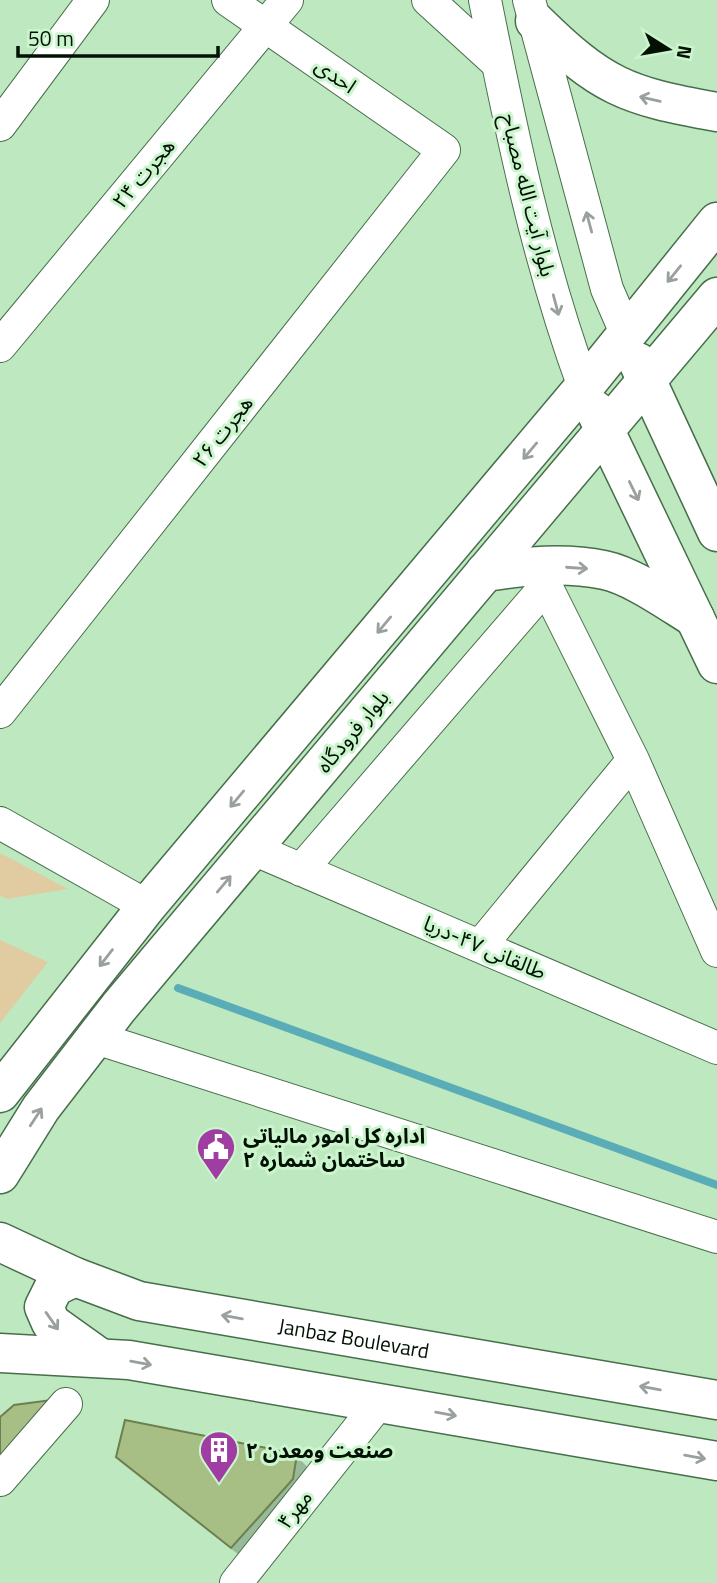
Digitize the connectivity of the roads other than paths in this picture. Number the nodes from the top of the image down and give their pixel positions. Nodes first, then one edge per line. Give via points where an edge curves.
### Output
1 (93, 0) edge
2 (228, 0) edge
3 (287, 0) edge
4 (428, 0) edge
5 (485, 0) edge
6 (532, 10) edge
7 (265, 25) junction
8 (498, 63) junction
9 (717, 112) edge
10 (0, 125) edge
11 (444, 150) joint
12 (717, 222) edge
13 (717, 297) edge
14 (626, 333) junction
15 (0, 346) edge
16 (646, 382) junction
17 (584, 387) junction
18 (605, 429) junction
19 (717, 532) edge
20 (485, 572) junction
21 (695, 618) junction
22 (717, 664) edge
23 (0, 712) edge
24 (633, 760) junction
25 (0, 823) edge
26 (253, 849) junction
27 (302, 870) junction
28 (142, 912) junction
29 (481, 945) junction
30 (717, 951) edge
31 (96, 1038) junction
32 (717, 1048) edge
33 (0, 1093) edge
34 (0, 1174) edge
35 (717, 1237) edge
36 (0, 1242) edge
37 (75, 1278) junction
38 (0, 1353) edge
39 (100, 1358) junction
40 (717, 1400) edge
41 (379, 1403) junction
42 (66, 1404) dead end
43 (717, 1461) edge
44 (0, 1480) edge
45 (236, 1583) edge

1 - 10 street
2 - 7 street, احدی
3 - 7 street, هجرت ۲۴
4 - 8 street
5 - 8 street, بلوار آیت الله مصباح
9 -> 6 main road via 639,96 611,85 577,62
14 -> 6 street via 607,289
7 - 11 street, احدی
7 - 15 street, هجرت ۲۴
8 -> 17 street, بلوار آیت الله مصباح via 529,206
11 - 23 street, هجرت ۲۶
12 -> 14 main road, بلوار فرودگاه
13 - 16 main road, بلوار فرودگاه
14 - 16 main road
14 - 17 main road, بلوار فرودگاه
16 - 18 main road, بلوار فرودگاه
16 - 19 main road
17 - 18 main road
17 -> 28 main road, بلوار فرودگاه
18 - 20 main road, بلوار فرودگاه
18 -> 21 main road
20 -> 21 main road via 530,565 606,570
20 - 26 main road, بلوار فرودگاه
21 - 22 main road
24 - 27 street via 546,586
24 - 29 street
24 - 30 street
25 - 28 street
26 - 27 street, طالقانی ۴۷-دریا
31 -> 26 main road, بلوار فرودگاه
27 - 29 street, طالقانی ۴۷-دریا
28 -> 33 main road, بلوار فرودگاه
29 - 32 street, طالقانی ۴۷-دریا
34 -> 31 main road, بلوار فرودگاه via 41,1108
31 - 35 street
36 - 37 main road, Janbaz Boulevard
37 -> 39 main road via 54,1287 44,1307 51,1323
40 -> 37 main road, Janbaz Boulevard via 139,1301
38 - 39 main road
39 -> 41 main road
41 -> 43 main road
41 - 45 street, مهر۴
42 - 44 street

